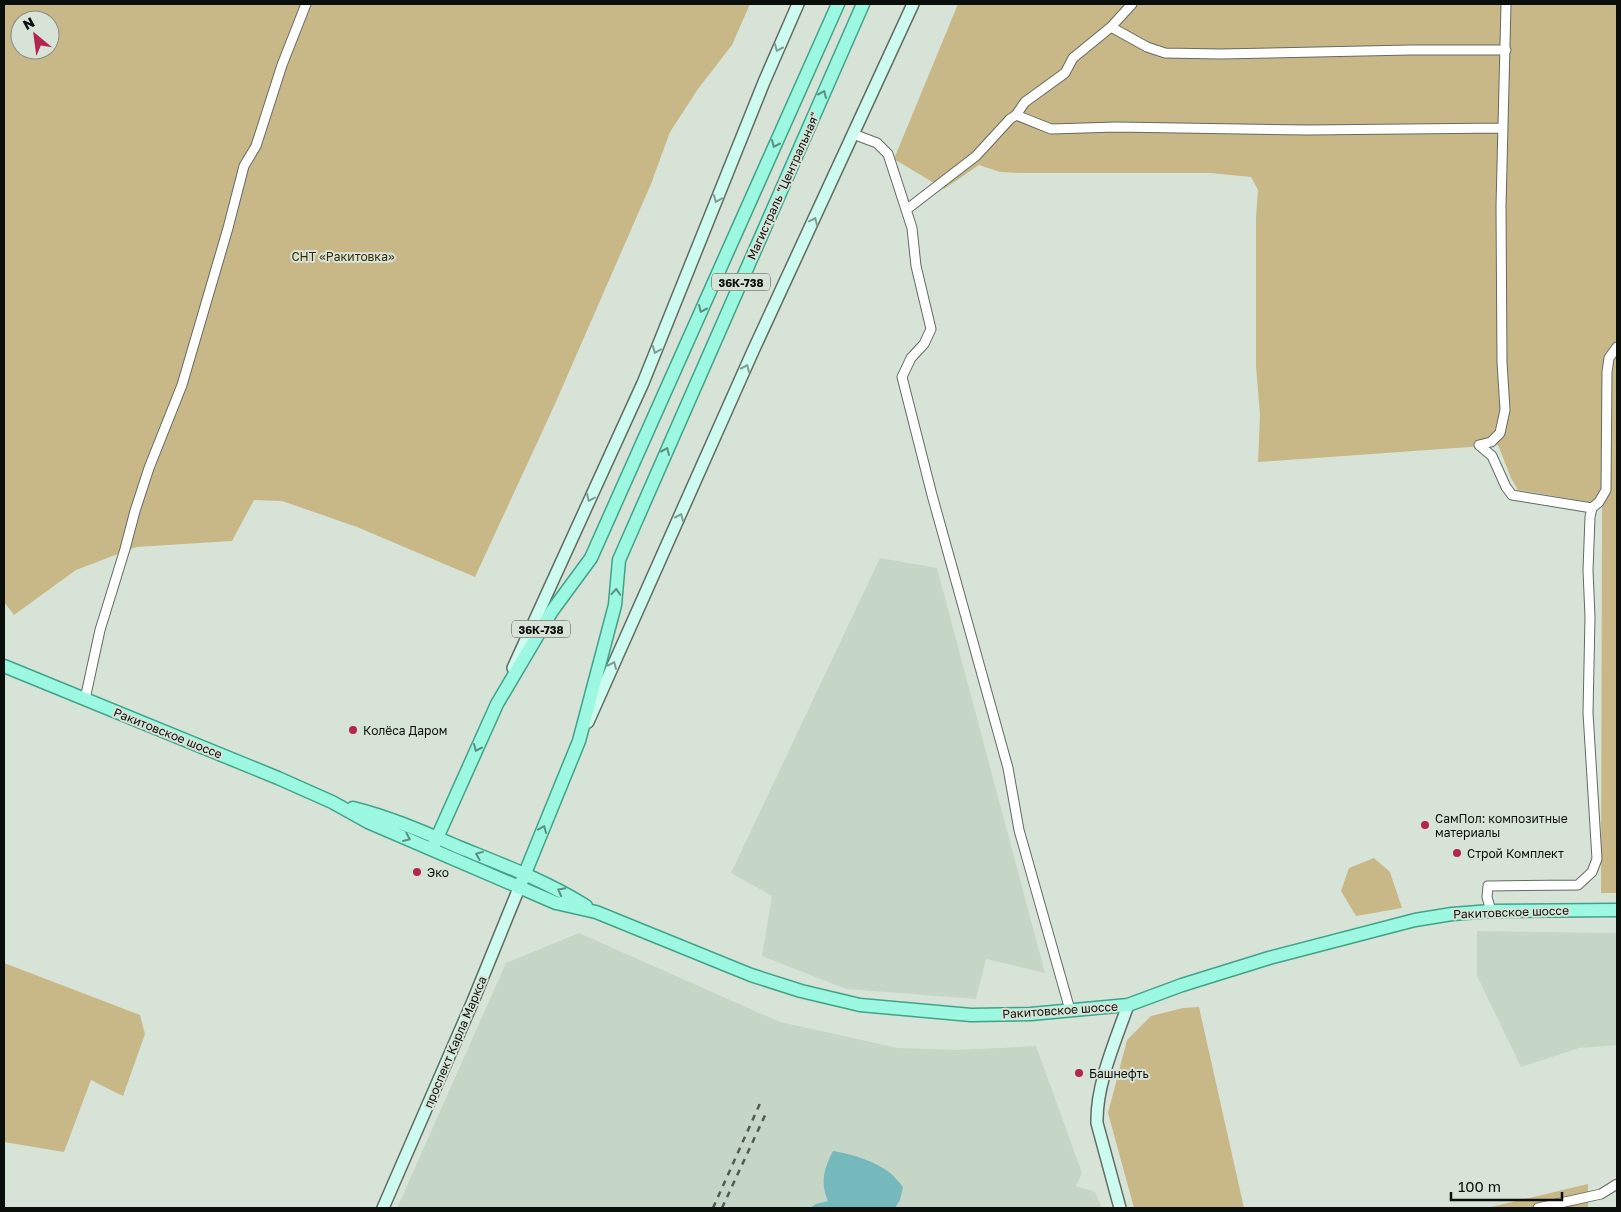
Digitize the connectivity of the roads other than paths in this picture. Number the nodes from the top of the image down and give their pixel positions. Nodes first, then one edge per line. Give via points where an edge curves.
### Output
1 (306, 4) edge
2 (798, 4) edge
3 (838, 4) edge
4 (863, 4) edge
5 (913, 4) edge
6 (1132, 4) edge
7 (1506, 4) edge
8 (1111, 26) junction
9 (1506, 50) junction
10 (1016, 115) junction
11 (1503, 128) junction
12 (853, 134) junction
13 (906, 210) junction
14 (1617, 347) edge
15 (1592, 508) junction
16 (4, 666) edge
17 (85, 699) junction
18 (496, 704) junction
19 (579, 742) junction
20 (434, 844) junction
21 (524, 874) junction
22 (519, 888) junction
23 (1491, 910) junction
24 (1617, 910) edge
25 (596, 912) junction
26 (1128, 1005) junction
27 (1070, 1010) junction
28 (1617, 1184) edge
29 (383, 1208) edge
30 (1120, 1208) edge
31 (1538, 1208) edge

1 - 17 street via 256,146 244,166 182,385 134,511 124,556 100,630
2 -> 18 main road via 643,383
3 -> 18 main road, Магистраль "Центральная" / 36К-738 via 591,558 552,611
19 -> 4 main road, Магистраль "Центральная" / 36К-738 via 615,605 619,560
5 - 12 main road
6 - 8 street
7 - 9 street
8 - 9 street via 1146,48 1165,52
8 - 10 street via 1073,58 1065,73 1024,102
9 - 11 street
10 - 11 street via 1051,129
10 - 13 street via 976,156
11 - 15 street via 1501,285 1505,410 1500,433 1491,442 1479,445 1492,456 1512,495
12 - 13 street via 877,143 888,154
19 -> 12 main road
13 - 27 street via 931,329 902,377 1008,768 1019,830
14 - 15 street via 1609,358 1607,372 1606,490
15 - 23 street via 1588,570 1588,713 1597,859 1592,872 1578,885 1488,886
16 - 17 main road, Ракитовское шоссе
17 - 20 main road, Ракитовское шоссе via 332,802 367,811
18 -> 20 main road, 36К-738
21 -> 19 main road, 36К-738
21 -> 20 main road, Ракитовское шоссе
20 - 22 main road, Ракитовское шоссе
21 - 22 main road, проспект Карла Маркса
25 -> 21 main road, Ракитовское шоссе via 562,891
22 - 25 main road, Ракитовское шоссе via 556,903
22 - 29 main road, проспект Карла Маркса
23 - 24 main road, Ракитовское шоссе
23 - 26 main road, Ракитовское шоссе via 1415,920 1348,936 1182,985
25 - 27 main road, Ракитовское шоссе via 751,975 860,1005 971,1015
26 - 27 main road, Ракитовское шоссе
26 - 30 main road via 1097,1109 1097,1123
28 - 31 street via 1601,1194

